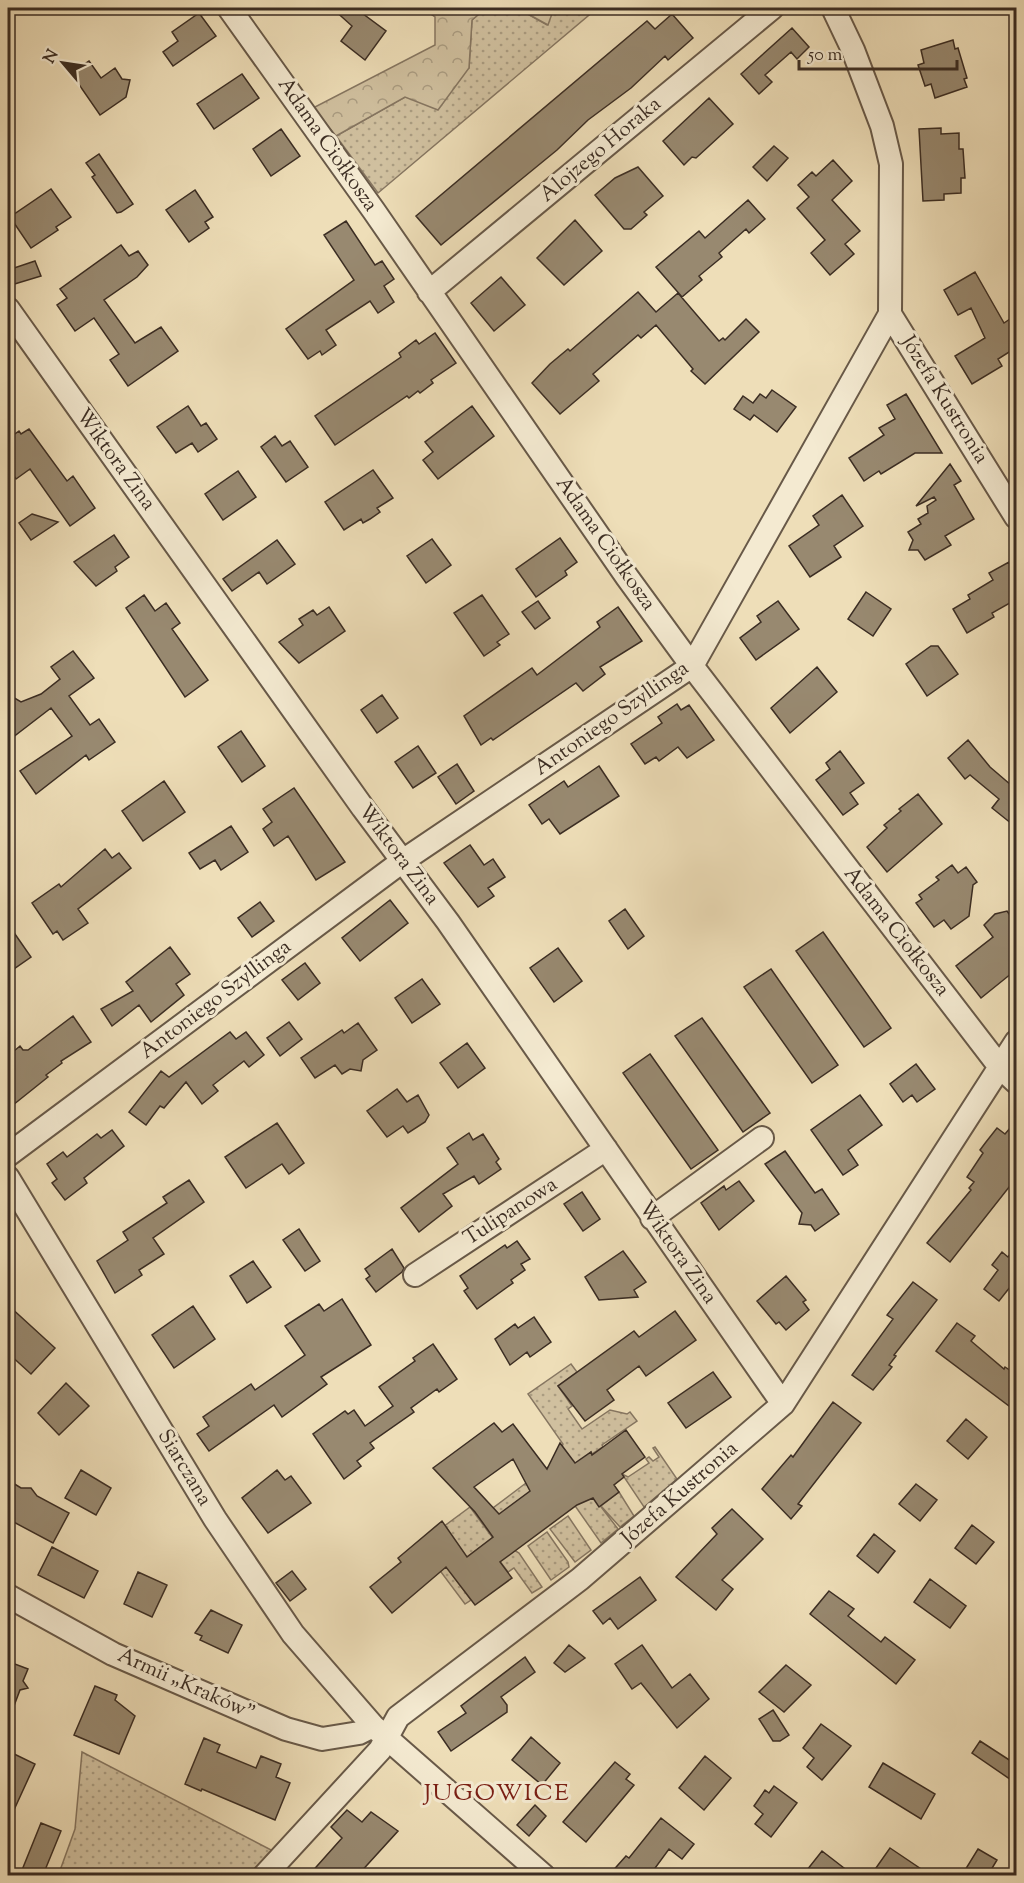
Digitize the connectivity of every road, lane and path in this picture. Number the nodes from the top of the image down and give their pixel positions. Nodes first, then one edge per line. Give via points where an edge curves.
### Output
1 (228, 8) edge
2 (772, 8) edge
3 (833, 8) edge
4 (429, 292) junction
5 (8, 309) edge
6 (890, 314) junction
7 (1017, 517) edge
8 (692, 666) junction
9 (404, 860) junction
10 (1017, 1042) edge
11 (999, 1067) junction
12 (1017, 1082) edge
13 (762, 1138) dead end
14 (606, 1149) junction
15 (8, 1155) edge
16 (8, 1178) edge
17 (652, 1218) junction
18 (415, 1275) dead end
19 (783, 1404) junction
20 (8, 1596) edge
21 (380, 1732) junction
22 (264, 1875) edge
23 (544, 1875) edge

1 - 4 street, Adama Ciołkosza
2 - 4 street, Alojzego Horaka
3 - 6 street, Antoniego Szyllinga via 882,126 891,164
4 - 8 street, Adama Ciołkosza
5 - 9 street, Wiktora Zina
6 - 7 street, Józefa Kustronia
6 - 8 street, Antoniego Szyllinga
8 - 9 street, Antoniego Szyllinga
8 - 11 street, Adama Ciołkosza
9 - 14 street, Wiktora Zina
9 - 15 street, Antoniego Szyllinga
10 - 11 street, Józefa Kustronia
11 - 12 street, Adama Ciołkosza
11 - 19 street, Józefa Kustronia
13 - 17 street
14 - 17 street, Wiktora Zina
14 - 18 street, Tulipanowa
16 - 21 street, Siarczana via 214,1519 293,1634
17 - 19 street, Wiktora Zina
19 - 21 street, Józefa Kustronia via 580,1578
20 - 21 street, Armii „Kraków” via 113,1654 286,1729 322,1739
21 - 22 street, Józefa Kustronia via 380,1749
21 - 23 street

